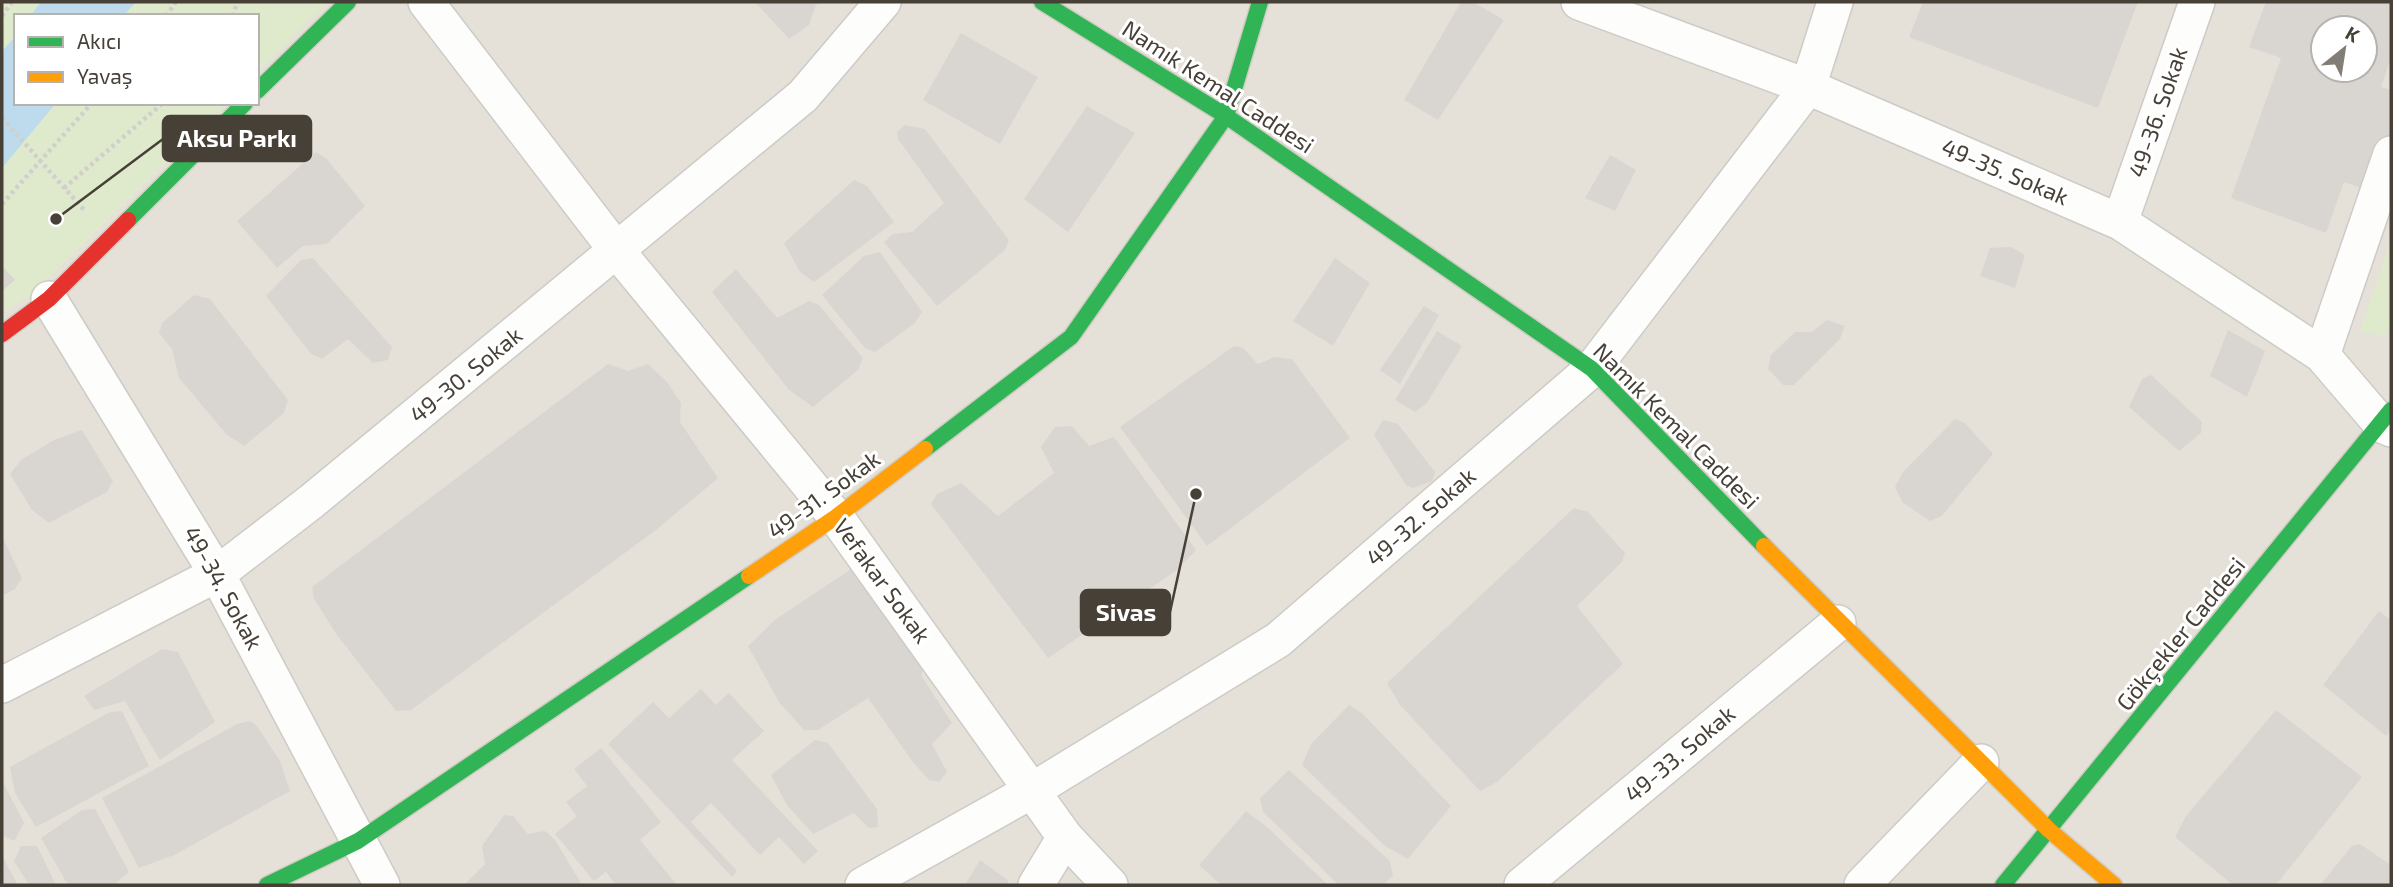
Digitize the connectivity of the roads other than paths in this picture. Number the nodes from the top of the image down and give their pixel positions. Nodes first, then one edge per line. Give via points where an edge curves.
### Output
1 (348, 2) edge
2 (426, 2) edge
3 (883, 2) edge
4 (1042, 2) edge
5 (1260, 2) edge
6 (1579, 2) edge
7 (1835, 2) edge
8 (2197, 2) edge
9 (1808, 88) junction
10 (259, 89) edge
11 (243, 105) edge
12 (1226, 116) junction
13 (2391, 154) edge
14 (2120, 222) junction
15 (617, 251) junction
16 (49, 299) junction
17 (2, 334) edge
18 (2322, 355) junction
19 (1592, 369) junction
20 (2388, 421) edge
21 (836, 517) junction
22 (217, 574) junction
23 (1838, 622) junction
24 (2, 685) edge
25 (1981, 762) junction
26 (1033, 790) junction
27 (2049, 830) junction
28 (1065, 837) junction
29 (358, 841) junction
30 (267, 885) edge
31 (382, 885) edge
32 (863, 885) edge
33 (1036, 885) edge
34 (1110, 885) edge
35 (1522, 885) edge
36 (1863, 885) edge
37 (2003, 885) edge
38 (2114, 885) edge

1 - 10 street
2 - 15 street, Vefakar Sokak
3 - 15 street, 49-30. Sokak via 803,96
4 - 12 street, Namık Kemal Caddesi
5 - 12 street, 49-31. Sokak
6 - 9 street, 49-35. Sokak
7 - 9 street, 49-32. Sokak
8 - 14 street, 49-36. Sokak
9 - 14 street, 49-35. Sokak
9 - 19 street, 49-32. Sokak
11 - 16 street
12 - 19 street, Namık Kemal Caddesi
12 - 21 street, 49-31. Sokak via 1071,337
13 - 18 street
14 - 18 street, 49-35. Sokak
15 - 21 street, Vefakar Sokak
15 - 22 street, 49-30. Sokak
16 - 17 street
16 - 22 street, 49-34. Sokak
18 - 20 street, 49-35. Sokak
19 - 23 street, Namık Kemal Caddesi
19 - 26 street, 49-32. Sokak via 1278,640
20 - 27 street, Gökçekler Caddesi
21 - 26 street, Vefakar Sokak
21 - 29 street, 49-31. Sokak
22 - 24 street, 49-30. Sokak
22 - 29 street, 49-34. Sokak
23 - 25 street, Namık Kemal Caddesi
23 - 35 street, 49-33. Sokak
25 - 27 street, Namık Kemal Caddesi
25 - 36 street
26 - 28 street, Vefakar Sokak
26 - 32 street, 49-32. Sokak
27 - 37 street, Gökçekler Caddesi
27 - 38 street, Namık Kemal Caddesi
28 - 33 street
28 - 34 street, Vefakar Sokak
29 - 30 street, 49-31. Sokak
29 - 31 street, 49-34. Sokak

